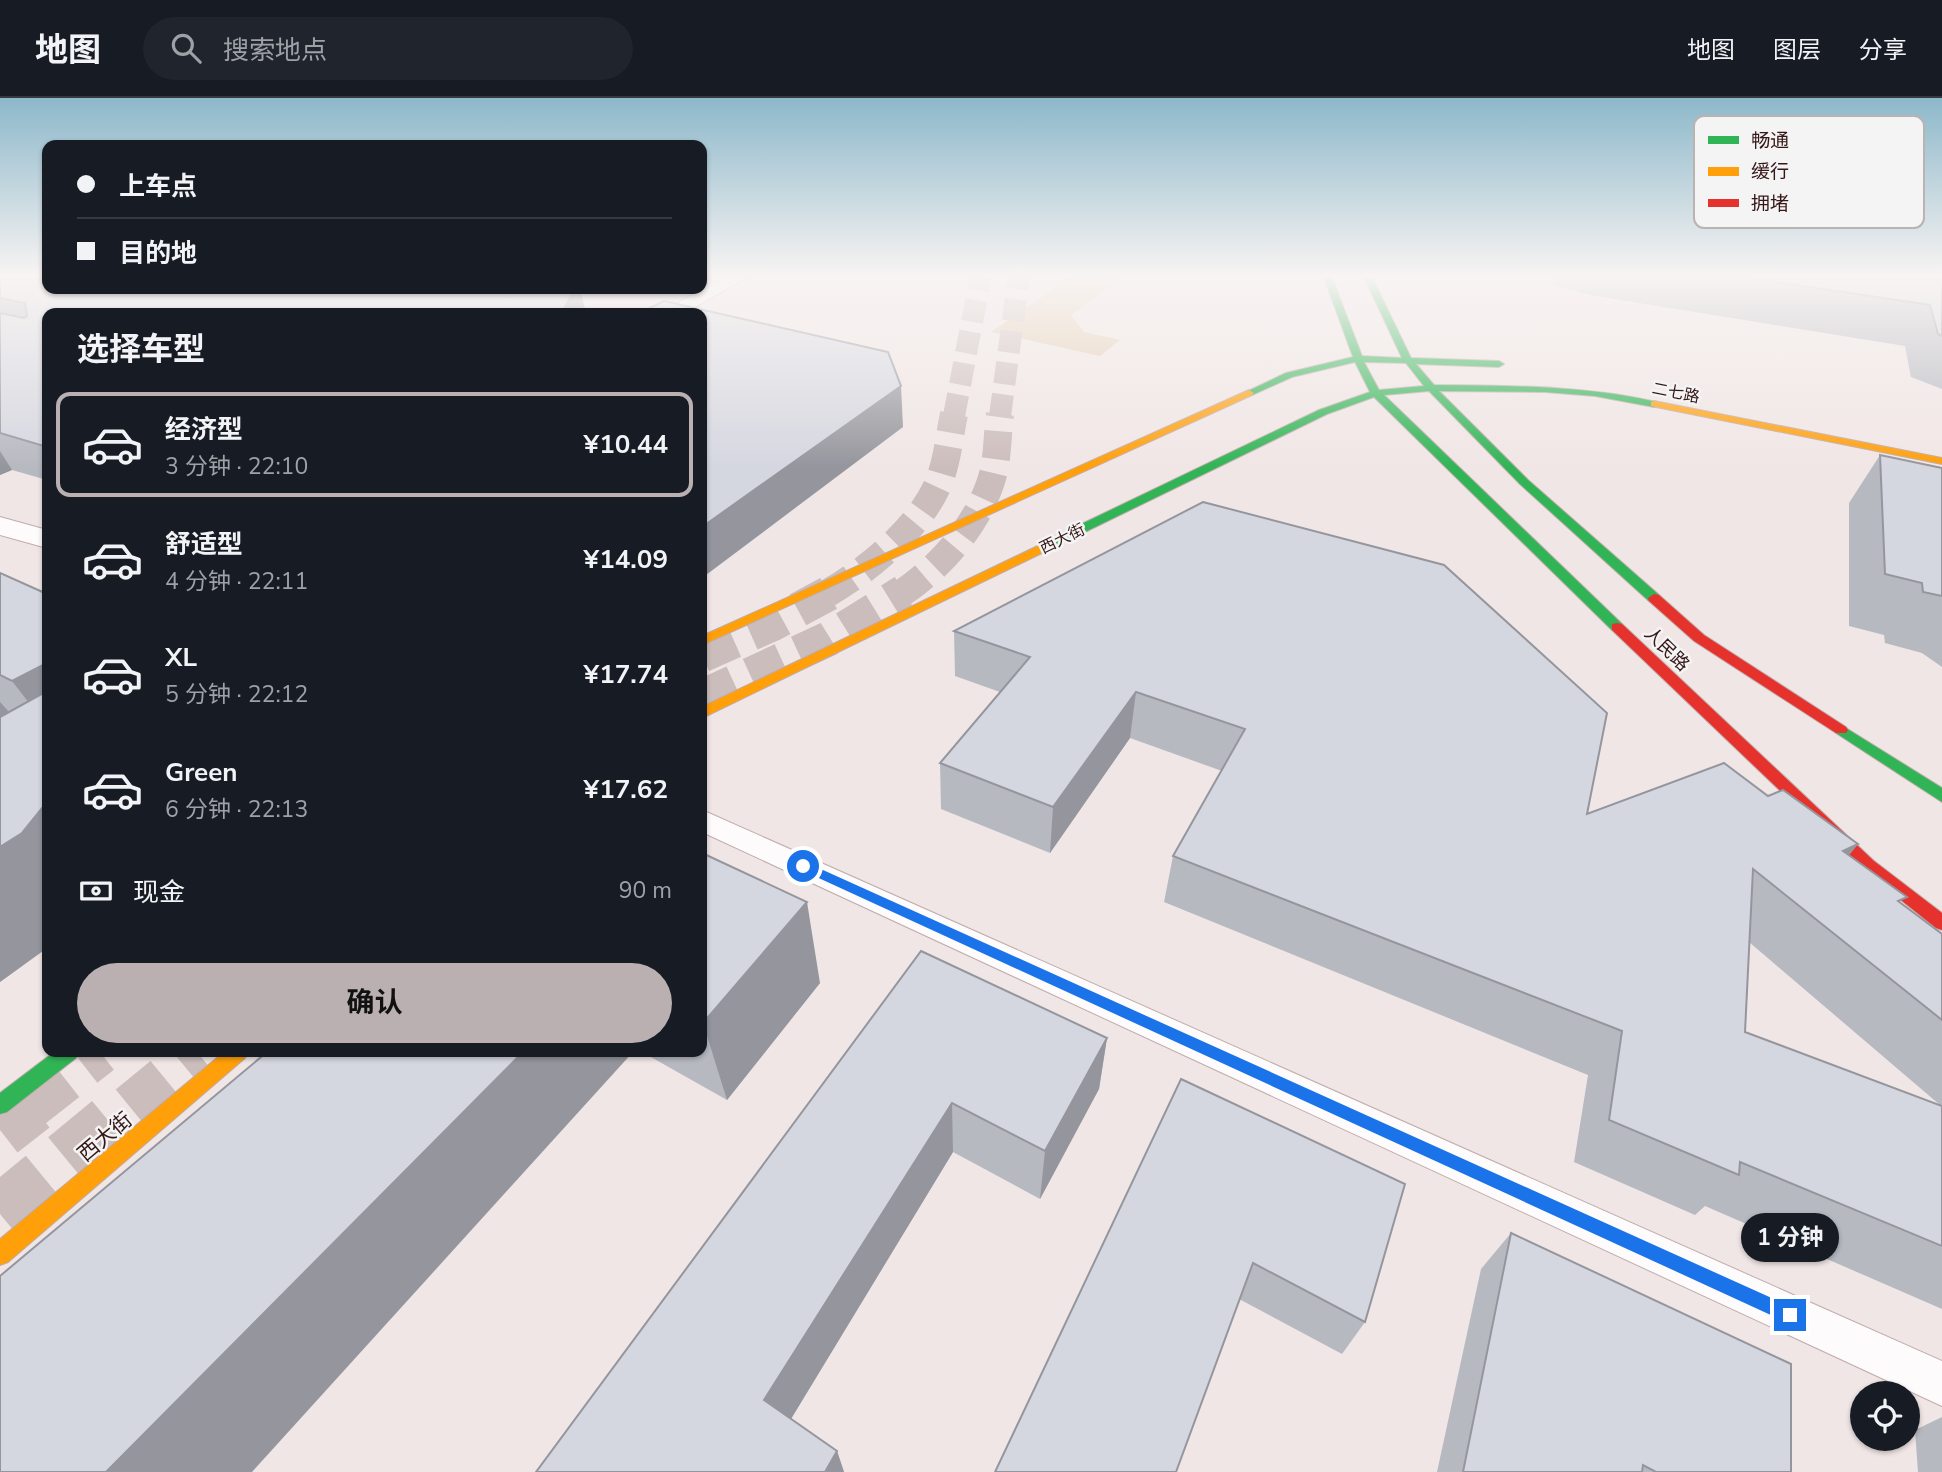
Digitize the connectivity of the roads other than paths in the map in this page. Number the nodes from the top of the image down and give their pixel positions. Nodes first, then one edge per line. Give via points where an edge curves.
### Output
1 (1351, 339) edge
2 (1398, 339) edge
3 (1358, 359) junction
4 (1407, 359) junction
5 (1521, 366) dead end
6 (1576, 374) dead end
7 (1431, 388) junction
8 (1376, 393) junction
9 (1744, 405) dead end
10 (1942, 461) edge
11 (0, 526) edge
12 (42, 538) edge
13 (707, 639) edge
14 (707, 711) edge
15 (1942, 796) edge
16 (707, 822) edge
17 (1942, 923) edge
18 (62, 1057) edge
19 (232, 1057) edge
20 (0, 1105) edge
21 (0, 1254) edge
22 (1942, 1384) edge

1 - 3 main road, 人民路
2 - 4 main road, 人民路
3 - 4 main road
3 - 8 main road, 人民路
3 - 13 main road via 1289,375
4 - 5 main road
4 - 7 main road, 人民路
6 - 9 main road, 二七路
7 - 8 main road, 西大街
7 - 10 main road, 二七路 via 1595,394
7 - 15 main road, 人民路 via 1524,482 1699,638
8 - 14 main road, 西大街 via 1323,412
8 - 17 main road, 人民路 via 1765,769 1868,865
11 - 12 street
16 - 22 lane
18 - 20 main road
19 - 21 main road, 西大街

